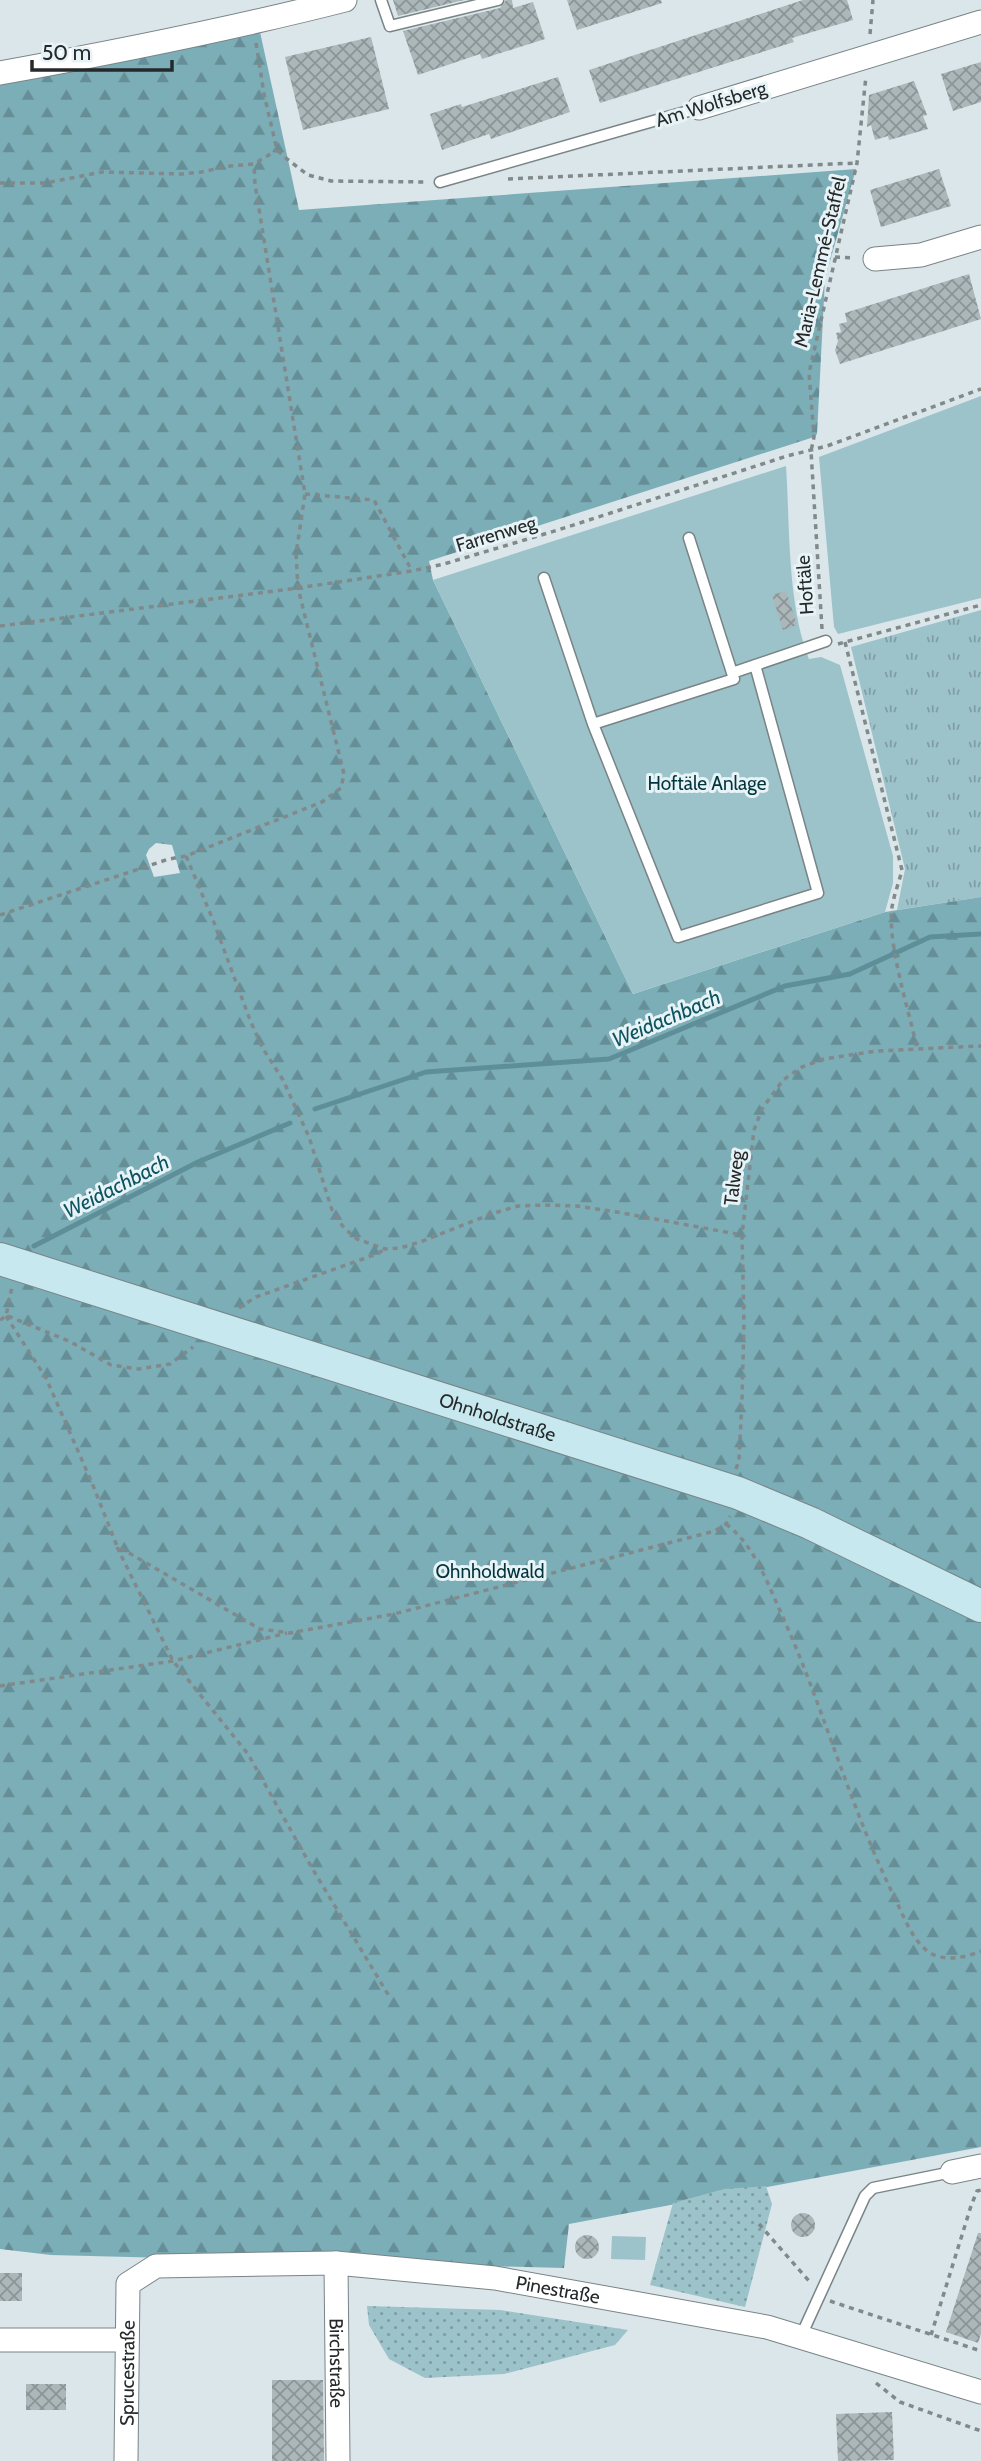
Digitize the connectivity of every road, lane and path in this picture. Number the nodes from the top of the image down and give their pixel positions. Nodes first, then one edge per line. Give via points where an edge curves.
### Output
1 (345, 0) edge
2 (381, 0) edge
3 (498, 0) edge
4 (873, 0) edge
5 (981, 22) edge
6 (870, 31) dead end
7 (260, 64) dead end
8 (0, 73) edge
9 (866, 79) dead end
10 (264, 94) dead end
11 (699, 108) joint
12 (277, 150) dead end
13 (254, 164) junction
14 (440, 182) dead end
15 (0, 183) edge
16 (981, 237) edge
17 (835, 257) junction
18 (864, 259) joint
19 (981, 389) edge
20 (811, 451) junction
21 (305, 494) junction
22 (689, 538) dead end
23 (412, 571) junction
24 (544, 578) dead end
25 (298, 588) junction
26 (981, 605) edge
27 (0, 626) edge
28 (826, 641) junction
29 (845, 642) junction
30 (755, 665) junction
31 (732, 673) junction
32 (593, 724) junction
33 (186, 856) junction
34 (0, 915) edge
35 (981, 1046) edge
36 (917, 1048) junction
37 (742, 1235) junction
38 (385, 1249) junction
39 (8, 1262) edge
40 (6, 1316) junction
41 (0, 1320) edge
42 (217, 1328) junction
43 (734, 1492) junction
44 (726, 1524) junction
45 (117, 1546) junction
46 (981, 1606) edge
47 (290, 1633) junction
48 (173, 1661) junction
49 (0, 1686) edge
50 (981, 1951) edge
51 (389, 1996) dead end
52 (981, 2166) edge
53 (952, 2172) joint
54 (981, 2190) edge
55 (758, 2224) dead end
56 (336, 2263) junction
57 (128, 2284) joint
58 (819, 2292) junction
59 (931, 2335) junction
60 (801, 2336) junction
61 (0, 2340) edge
62 (127, 2340) junction
63 (981, 2351) edge
64 (981, 2392) edge
65 (126, 2461) edge
66 (338, 2461) edge

1 - 8 street
2 - 3 lane via 390,26
4 - 6 path
5 - 11 street, Am Wolfsberg
7 - 10 path
9 - 17 path, Maria-Lemmé-Staffel via 858,163
11 - 14 lane, Am Wolfsberg
12 - 13 path
13 - 15 path via 182,174 102,172 46,183
13 - 21 path
16 - 18 street via 921,256
17 - 18 path
17 - 20 path, Maria-Lemmé-Staffel via 809,373
19 - 20 path, Farrenweg
20 - 23 path, Farrenweg
20 - 28 path, Hoftäle
21 - 23 path via 374,500
21 - 25 path via 296,554
22 - 31 lane
23 - 25 path, Farrenweg
24 - 32 lane
25 - 27 path, Farrenweg
25 - 33 path via 344,774 341,788 322,802
26 - 29 path, Hoftäle
28 - 29 path, Hoftäle via 835,645
28 - 30 lane
29 - 36 path via 902,870 892,907 894,947
30 - 31 lane
30 - 32 lane via 818,893 678,937
31 - 32 lane via 734,679
33 - 34 path
33 - 38 path via 250,1020 309,1137 332,1210 357,1239
35 - 36 path, Talweg
36 - 37 path, Talweg via 824,1059 783,1080 762,1109 754,1130
37 - 38 path via 577,1206 518,1206 420,1242
37 - 43 path, Talweg via 744,1321
38 - 42 path via 256,1297
39 - 40 path
39 - 42 main road, Ohnholdstraße
40 - 41 path
40 - 42 path via 71,1342 111,1365 139,1369 170,1364
40 - 45 path via 47,1378
42 - 43 main road, Ohnholdstraße
43 - 44 path, Talweg
43 - 46 main road, Ohnholdstraße via 810,1523
44 - 47 path via 606,1561 394,1614
44 - 50 path via 749,1547 774,1596 882,1870 911,1930 933,1955 952,1958
45 - 47 path via 260,1629
45 - 48 path
47 - 48 path
48 - 49 path
48 - 51 path via 248,1754
52 - 53 street
53 - 58 lane via 873,2188
54 - 59 path via 971,2206
55 - 58 path
56 - 57 street, Pinestraße via 156,2266
56 - 60 street, Pinestraße via 495,2278 725,2318
56 - 66 street, Birchstraße
57 - 62 street, Sprucestraße
58 - 59 path via 830,2301
58 - 60 lane
59 - 63 path
60 - 64 street, Pinestraße
61 - 62 street
62 - 65 street, Sprucestraße

